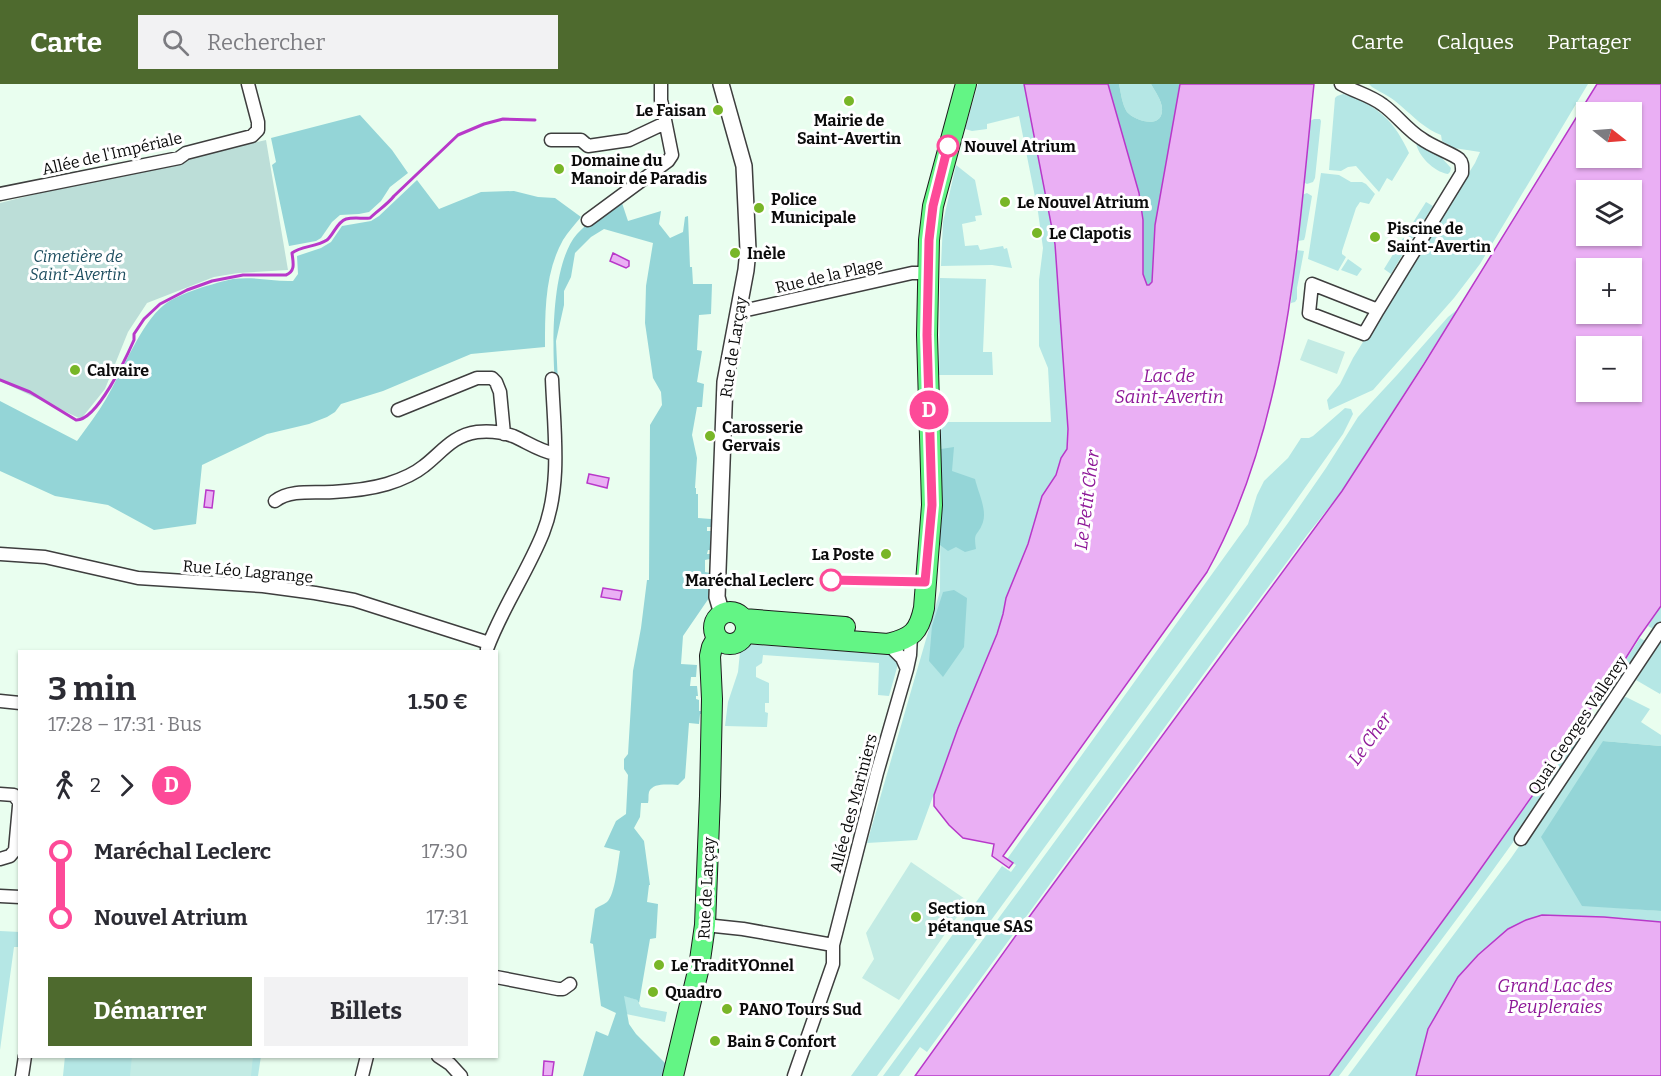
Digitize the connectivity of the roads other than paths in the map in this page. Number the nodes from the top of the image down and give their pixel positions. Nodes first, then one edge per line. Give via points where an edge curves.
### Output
1 (248, 84) edge
2 (661, 84) edge
3 (721, 84) edge
4 (966, 84) edge
5 (1341, 84) edge
6 (665, 123) junction
7 (551, 140) dead end
8 (0, 194) edge
9 (588, 220) dead end
10 (927, 273) junction
11 (1378, 310) junction
12 (738, 312) junction
13 (552, 379) dead end
14 (398, 410) dead end
15 (504, 434) junction
16 (555, 454) junction
17 (275, 501) dead end
18 (0, 554) edge
19 (924, 590) junction
20 (722, 614) joint
21 (1661, 629) edge
22 (735, 633) junction
23 (911, 635) junction
24 (888, 644) junction
25 (487, 647) edge
26 (907, 669) junction
27 (0, 701) edge
28 (18, 703) edge
29 (0, 794) edge
30 (18, 801) edge
31 (18, 817) edge
32 (1521, 839) dead end
33 (0, 859) edge
34 (0, 896) edge
35 (18, 897) edge
36 (705, 925) junction
37 (833, 945) junction
38 (498, 977) edge
39 (570, 984) dead end
40 (25, 1058) edge
41 (366, 1058) edge
42 (441, 1058) edge
43 (22, 1076) edge
44 (362, 1076) edge
45 (461, 1076) edge
46 (673, 1076) edge
47 (794, 1076) edge

1 - 8 street, Allée de l'Impériale via 258,122 258,130 252,136 179,158
2 - 6 street
3 - 12 street, Rue de Larçay via 744,166 748,250
4 - 10 main road via 933,206
5 - 11 street via 1385,106 1419,138 1461,163 1462,173
6 - 7 street via 629,140 588,146 581,140
6 - 9 street via 672,155 668,161
10 - 12 street, Rue de la Plage via 912,273
10 - 19 main road via 932,505
11 - 11 street via 1356,301 1312,284 1309,313 1364,334
12 - 20 street, Rue de Larçay via 725,382 717,597
13 - 16 street
14 - 15 street via 477,378 492,378 500,392
15 - 16 street
15 - 17 street via 477,432 459,436 417,471 384,485 287,495
16 - 25 street via 553,492 544,532
18 - 25 street, Rue Léo Lagrange via 45,557 138,578 263,586 334,596
19 - 22 main road via 915,614 893,631
19 - 23 main road via 921,622
20 - 22 main road, Rue de Larçay via 714,628
21 - 32 street, Quai Georges Vallerey
22 - 24 main road
22 - 36 main road, Rue de Larçay via 712,696
23 - 24 main road
23 - 26 street, Allée des Mariniers
24 - 26 street
26 - 37 street, Allée des Mariniers
27 - 28 street
29 - 30 street via 14,795
31 - 33 street via 15,850
34 - 35 street
36 - 37 street
36 - 46 main road, Rue de Larçay
37 - 47 street, Allée des Mariniers via 833,964
38 - 39 street via 558,989
40 - 43 street
41 - 44 street
42 - 45 street

